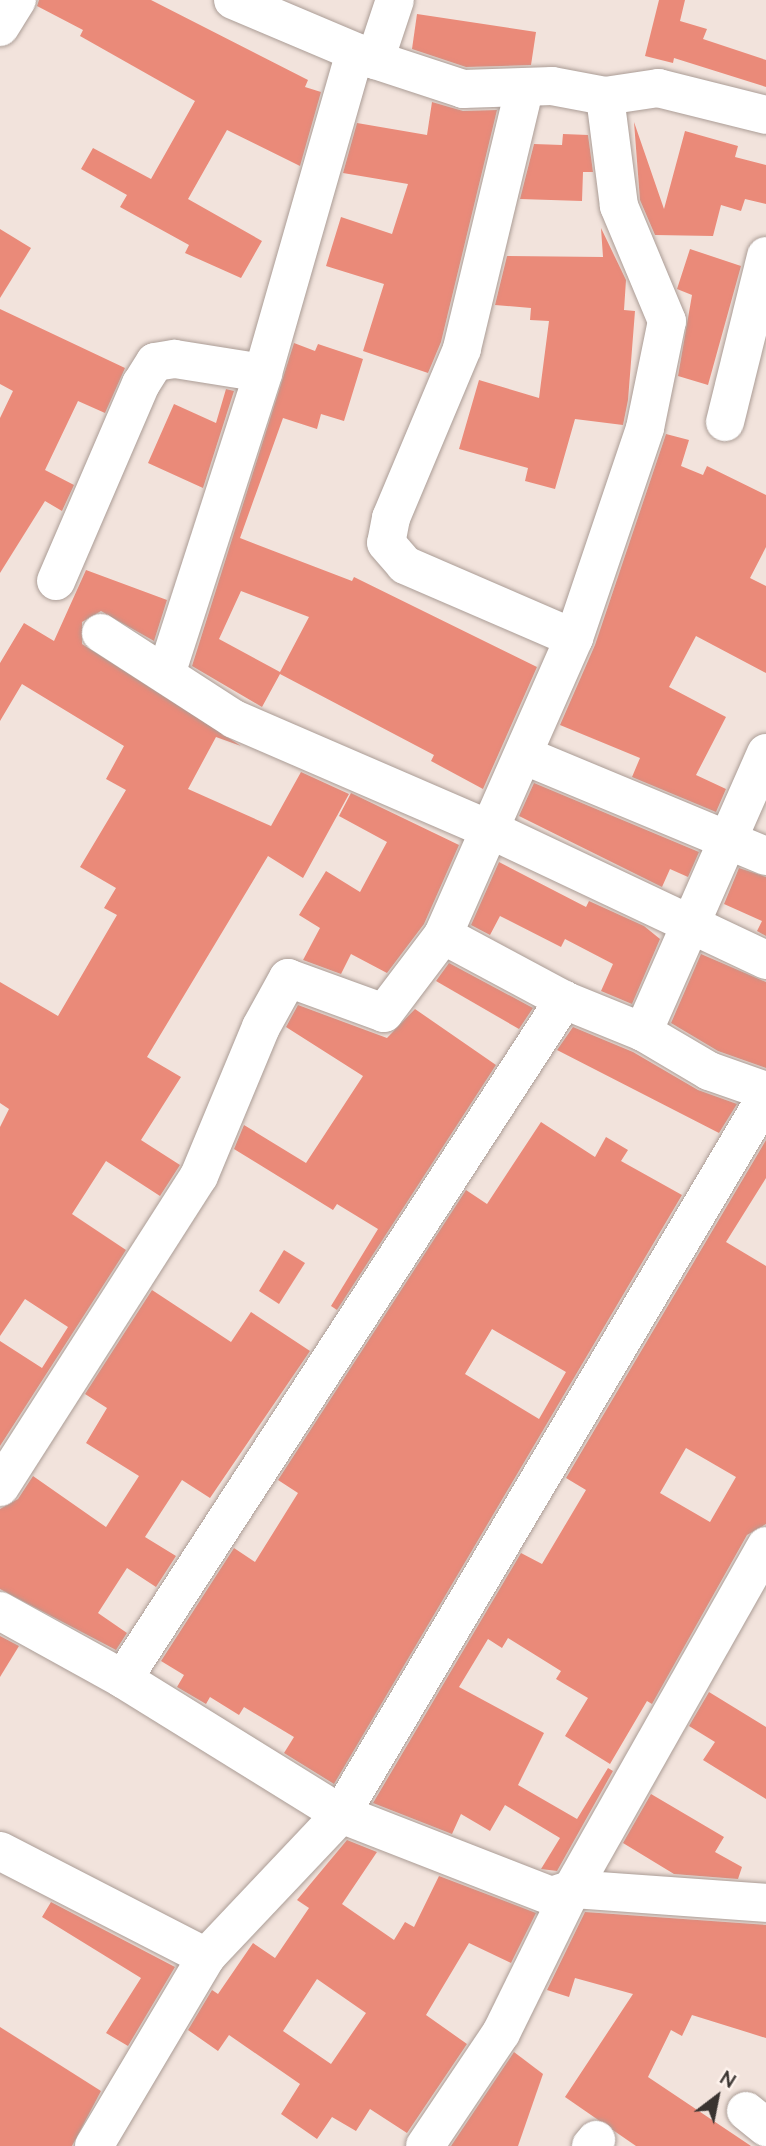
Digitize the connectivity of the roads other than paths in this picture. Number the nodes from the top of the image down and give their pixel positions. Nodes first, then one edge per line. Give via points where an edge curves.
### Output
1 (17, 0) edge
2 (233, 0) edge
3 (394, 0) edge
4 (0, 27) edge
5 (365, 56) junction
6 (524, 90) junction
7 (605, 96) junction
8 (766, 115) edge
9 (766, 256) edge
10 (263, 373) junction
11 (725, 422) dead end
12 (55, 581) dead end
13 (101, 632) dead end
14 (575, 638) junction
15 (167, 671) junction
16 (766, 753) edge
17 (523, 755) junction
18 (491, 830) junction
19 (726, 838) junction
20 (766, 856) edge
21 (692, 925) junction
22 (443, 935) junction
23 (766, 960) edge
24 (564, 1000) junction
25 (643, 1032) junction
26 (766, 1091) edge
27 (766, 1097) edge
28 (0, 1487) edge
29 (766, 1546) edge
30 (0, 1611) edge
31 (123, 1679) junction
32 (341, 1814) junction
33 (0, 1851) edge
34 (572, 1889) junction
35 (766, 1903) edge
36 (206, 1957) junction
37 (94, 2146) edge
38 (425, 2146) edge

1 - 4 street
2 - 5 street
3 - 5 street
5 - 6 street via 463,89
5 - 10 street
6 - 7 street via 552,86
6 - 14 street via 462,349 391,518 386,543 405,565
7 - 8 street via 658,88
7 - 14 street via 619,206 667,321 645,428
9 - 11 street
10 - 12 street via 175,359 155,362 141,383
10 - 15 street
13 - 15 street
14 - 17 street
15 - 18 street via 234,719
16 - 19 street
17 - 18 street
17 - 19 street
18 - 21 street
18 - 22 street
19 - 20 street
19 - 21 street
21 - 23 street
21 - 25 street
22 - 24 street
22 - 28 street via 384,1013 288,978 261,1027 199,1176
24 - 25 street
24 - 31 street
25 - 26 street via 709,1071
27 - 32 street
29 - 34 street
30 - 31 street
31 - 32 street
32 - 34 street via 551,1896
32 - 36 street
33 - 36 street
34 - 35 street
34 - 38 street via 501,2034
36 - 37 street

